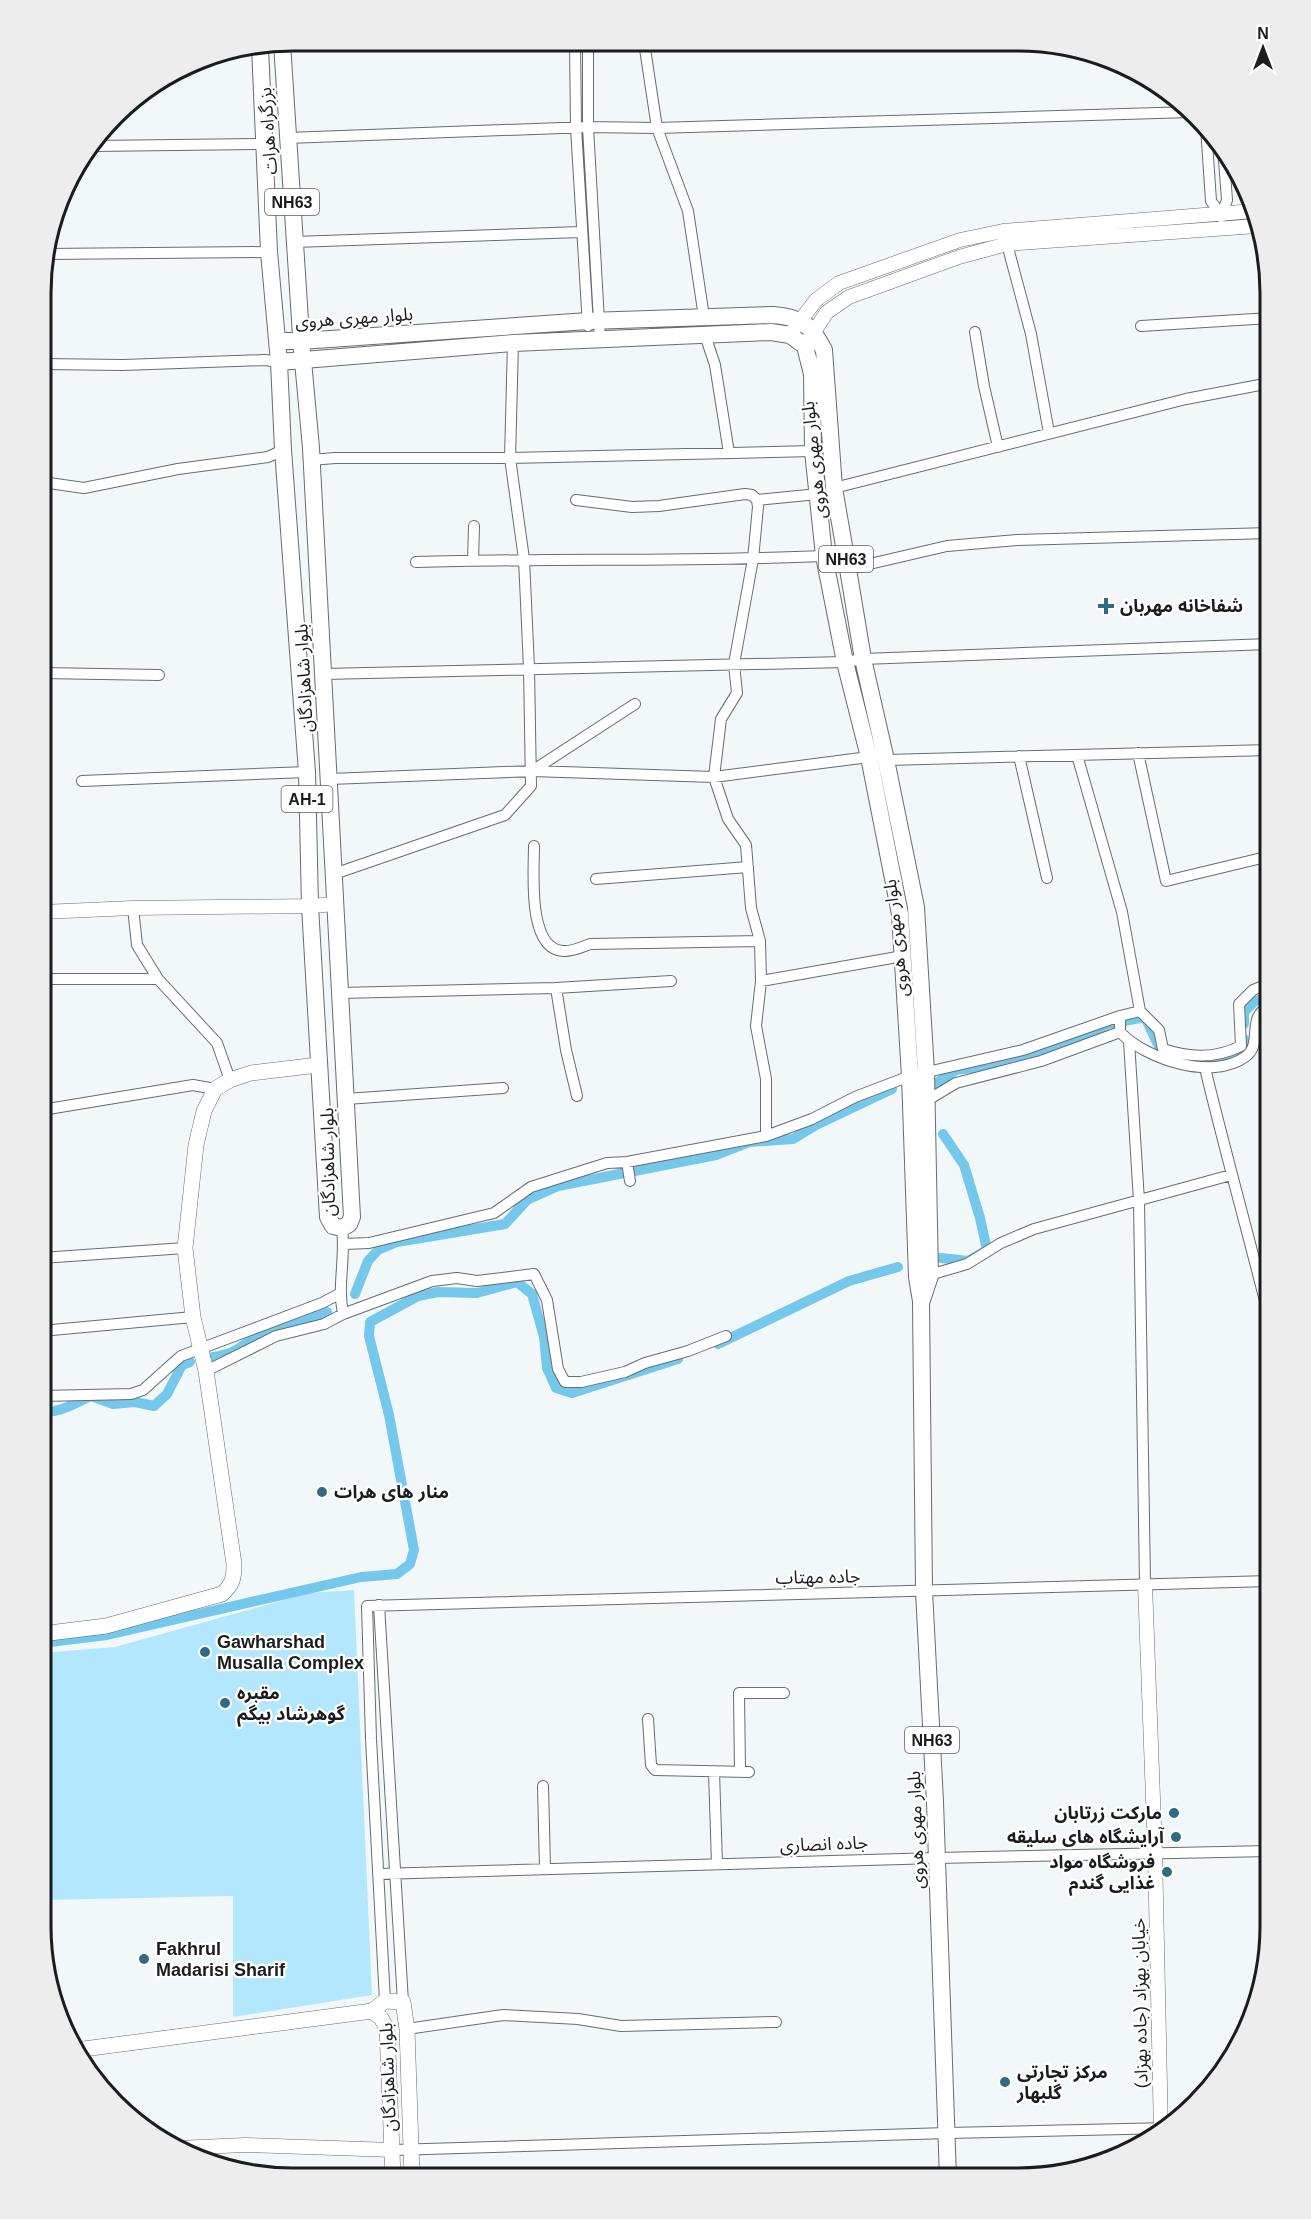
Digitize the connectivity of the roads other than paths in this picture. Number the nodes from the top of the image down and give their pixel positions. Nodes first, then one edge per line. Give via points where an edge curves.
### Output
1 (575, 51) edge
2 (588, 51) edge
3 (645, 51) edge
4 (282, 52) edge
5 (260, 53) edge
6 (1179, 112) edge
7 (588, 127) junction
8 (576, 128) junction
9 (657, 128) junction
10 (287, 138) junction
11 (1207, 142) edge
12 (263, 144) junction
13 (101, 146) edge
14 (1224, 167) edge
15 (1246, 211) edge
16 (1220, 213) junction
17 (1251, 226) edge
18 (1221, 228) junction
19 (581, 232) junction
20 (294, 242) junction
21 (1007, 244) junction
22 (269, 252) junction
23 (54, 254) edge
24 (704, 317) junction
25 (1260, 319) edge
26 (799, 320) junction
27 (593, 321) junction
28 (1141, 326) dead end
29 (814, 331) junction
30 (975, 332) dead end
31 (705, 335) junction
32 (790, 335) junction
33 (594, 339) junction
34 (277, 341) junction
35 (301, 341) junction
36 (513, 343) junction
37 (805, 346) junction
38 (303, 361) junction
39 (279, 362) junction
40 (51, 364) edge
41 (1260, 385) edge
42 (1049, 433) junction
43 (998, 447) junction
44 (283, 450) junction
45 (813, 451) junction
46 (729, 453) junction
47 (510, 458) junction
48 (311, 460) junction
49 (51, 483) edge
50 (834, 488) junction
51 (818, 494) junction
52 (576, 500) dead end
53 (757, 500) junction
54 (474, 526) dead end
55 (1260, 533) edge
56 (824, 556) junction
57 (524, 559) junction
58 (753, 559) junction
59 (473, 560) junction
60 (416, 562) dead end
61 (848, 569) junction
62 (1260, 644) edge
63 (863, 660) junction
64 (845, 662) junction
65 (734, 664) junction
66 (530, 668) junction
67 (51, 674) edge
68 (324, 674) junction
69 (159, 675) dead end
70 (635, 704) dead end
71 (1260, 750) edge
72 (1137, 753) junction
73 (1077, 755) junction
74 (1019, 756) junction
75 (869, 757) junction
76 (886, 760) junction
77 (532, 771) junction
78 (307, 772) junction
79 (714, 777) junction
80 (330, 779) junction
81 (82, 782) dead end
82 (534, 846) dead end
83 (1260, 858) edge
84 (748, 867) junction
85 (334, 874) junction
86 (1047, 878) dead end
87 (596, 879) dead end
88 (336, 904) junction
89 (310, 906) junction
90 (133, 908) junction
91 (51, 912) edge
92 (760, 941) junction
93 (903, 956) junction
94 (51, 979) edge
95 (158, 979) junction
96 (671, 981) dead end
97 (762, 981) junction
98 (1260, 987) edge
99 (556, 988) junction
100 (340, 993) junction
101 (1140, 1011) junction
102 (1260, 1013) edge
103 (1120, 1016) junction
104 (1120, 1032) junction
105 (1129, 1041) junction
106 (318, 1065) junction
107 (1205, 1068) junction
108 (918, 1074) junction
109 (230, 1080) junction
110 (503, 1088) dead end
111 (215, 1089) junction
112 (577, 1096) dead end
113 (346, 1099) junction
114 (926, 1101) junction
115 (51, 1109) edge
116 (765, 1136) junction
117 (627, 1162) junction
118 (1231, 1175) junction
119 (630, 1181) dead end
120 (1139, 1201) junction
121 (343, 1236) junction
122 (185, 1248) junction
123 (51, 1256) edge
124 (923, 1276) junction
125 (1260, 1280) edge
126 (339, 1294) junction
127 (343, 1314) junction
128 (193, 1317) junction
129 (51, 1330) edge
130 (726, 1336) dead end
131 (199, 1349) junction
132 (206, 1371) junction
133 (51, 1396) edge
134 (1260, 1581) edge
135 (1145, 1584) junction
136 (924, 1591) junction
137 (379, 1605) junction
138 (51, 1633) edge
139 (784, 1693) dead end
140 (648, 1719) dead end
141 (714, 1772) junction
142 (543, 1786) dead end
143 (1260, 1851) edge
144 (1155, 1852) junction
145 (937, 1857) junction
146 (717, 1863) junction
147 (545, 1868) junction
148 (394, 1873) junction
149 (379, 1874) junction
150 (385, 2001) junction
151 (403, 2002) junction
152 (372, 2011) junction
153 (776, 2022) dead end
154 (407, 2029) junction
155 (84, 2049) edge
156 (1164, 2119) edge
157 (1148, 2130) edge
158 (947, 2133) junction
159 (194, 2147) edge
160 (393, 2150) junction
161 (410, 2150) junction
162 (393, 2168) edge
163 (411, 2168) edge
164 (948, 2168) edge

1 - 8 street
2 - 7 street
3 - 9 street
4 - 10 main road, بزرگراه هرات / NH63
5 - 12 main road, بزرگراه هرات / NH63
6 - 9 street
7 - 8 street
7 - 9 street
7 - 27 street
8 - 10 street
8 - 19 street
9 - 24 street via 688,211
10 - 20 main road, بزرگراه هرات / NH63
11 - 16 street via 1211,201
12 - 13 street
12 - 22 main road, بزرگراه هرات / NH63
14 - 16 street via 1227,200
15 - 16 street
16 - 18 street
16 - 26 street via 1004,231 960,240 839,283 816,300
17 - 18 street
18 - 21 street
19 - 20 street
19 - 27 street
20 - 35 main road, بزرگراه هرات / NH63
21 - 29 street via 958,256 849,297 827,312
21 - 42 street via 1031,334
22 - 23 street
22 - 34 main road, بزرگراه هرات / NH63
24 - 26 main road, بلوار مهری هروی via 773,315
24 - 27 main road, بلوار مهری هروی
25 - 28 street
26 - 29 main road, بلوار مهری هروی
26 - 32 street
27 - 33 street
27 - 35 main road, بلوار مهری هروی
29 - 37 street
29 - 50 main road, بلوار مهری هروی / NH63 via 824,350
30 - 43 street
31 - 32 main road, بلوار مهری هروی
31 - 33 main road, بلوار مهری هروی
31 - 46 street via 715,365
32 - 37 main road
33 - 36 main road, بلوار مهری هروی
34 - 35 main road, بلوار مهری هروی
34 - 39 main road, بزرگراه هرات / NH63
35 - 38 main road, بزرگراه هرات / NH63
36 - 38 main road, بلوار مهری هروی
36 - 47 street
37 - 45 main road, بلوار مهری هروی / NH63 via 812,374
38 - 39 main road, بلوار مهری هروی
38 - 48 main road, بلوار شاهزادگان / AH-1
39 - 40 street
39 - 44 main road, بلوار شاهزادگان / AH-1
41 - 42 street
42 - 43 street
43 - 50 street
44 - 49 street via 268,457 84,488
44 - 78 main road, بلوار شاهزادگان / AH-1
45 - 46 street
45 - 51 main road, بلوار مهری هروی / NH63
46 - 47 street
47 - 48 street
47 - 57 street
48 - 68 main road, بلوار شاهزادگان / AH-1
50 - 61 main road, بلوار مهری هروی / NH63
51 - 53 street
51 - 56 main road, بلوار مهری هروی / NH63
52 - 53 street via 632,507 745,494
53 - 58 street
54 - 59 street
55 - 61 street via 958,545
56 - 58 street
56 - 64 main road, بلوار مهری هروی / NH63
57 - 58 street
57 - 59 street
57 - 66 street
58 - 65 street
59 - 60 street
61 - 63 main road, بلوار مهری هروی / NH63
62 - 63 street
63 - 64 street
63 - 76 main road, بلوار مهری هروی / NH63
64 - 65 street
64 - 75 main road, بلوار مهری هروی / NH63
65 - 66 street
65 - 79 street via 737,693 722,719
66 - 68 street
66 - 77 street
67 - 69 street
68 - 80 main road, بلوار شاهزادگان / AH-1
70 - 77 street
71 - 72 street
72 - 73 street
72 - 83 street via 1166,881
73 - 74 street
73 - 101 street via 1122,912
74 - 76 street
74 - 86 street
75 - 79 street
75 - 93 main road, بلوار مهری هروی / NH63 via 900,914
76 - 108 main road, بلوار مهری هروی / NH63 via 916,907
77 - 79 street
77 - 80 street
77 - 85 street via 531,786 505,815
78 - 81 street
78 - 89 main road, بلوار شاهزادگان / AH-1
79 - 84 street via 728,819 746,845
80 - 85 main road, بلوار شاهزادگان / AH-1
82 - 92 street via 539,931 557,950 566,952 590,944
84 - 87 street
84 - 92 street via 751,908
85 - 88 main road, بلوار شاهزادگان / AH-1
88 - 89 street
88 - 100 main road, بلوار شاهزادگان / AH-1
89 - 90 street
89 - 106 main road, بلوار شاهزادگان / AH-1
90 - 91 street
90 - 95 street via 137,945
92 - 97 street
93 - 97 street
93 - 108 main road, بلوار مهری هروی / NH63
94 - 95 street
95 - 109 street via 217,1043
96 - 99 street
97 - 116 street via 756,1038 766,1079
98 - 101 street via 1239,1004 1241,1046 1224,1054 1184,1056 1163,1049 1159,1030
99 - 100 street
99 - 112 street
100 - 113 main road, بلوار شاهزادگان / AH-1
101 - 103 street
102 - 107 street via 1255,1019 1254,1047 1246,1057
103 - 104 street
103 - 108 street via 1023,1050
104 - 105 street
104 - 114 street via 1041,1061 956,1083
105 - 107 street via 1169,1062
105 - 120 street
106 - 109 main road via 252,1073
106 - 121 main road, بلوار شاهزادگان / AH-1 via 328,1217
107 - 118 street
108 - 114 main road, بلوار مهری هروی / NH63
108 - 116 street
108 - 124 main road, بلوار مهری هروی / NH63
109 - 111 main road
110 - 113 street
111 - 115 street via 193,1085
111 - 122 main road via 204,1112 196,1146
113 - 121 main road, بلوار شاهزادگان / AH-1 via 352,1217
114 - 124 main road, بلوار مهری هروی / NH63
116 - 117 street
117 - 119 street
117 - 121 street via 607,1163 531,1187 494,1213 369,1243
118 - 120 street
118 - 125 street
120 - 124 street via 1034,1229 967,1264
120 - 135 street
121 - 126 street
122 - 123 street
122 - 128 main road
124 - 136 main road, بلوار مهری هروی / NH63
126 - 127 street
126 - 131 street via 322,1304
127 - 130 street via 432,1281 477,1281 534,1274 547,1300 558,1369 565,1382 625,1372
127 - 132 street via 324,1324 276,1336
128 - 129 street
128 - 131 main road
131 - 132 main road
131 - 133 street via 181,1356 143,1390 131,1394
132 - 138 main road via 234,1564 231,1586 222,1594 106,1626
134 - 135 street, جاده مهتاب
135 - 136 street, جاده مهتاب
135 - 144 street, خیابان بهزاد (جاده بهزاد)
136 - 137 street, جاده مهتاب
136 - 145 main road, بلوار مهری هروی / NH63
137 - 148 street
137 - 149 street, جاده مهتاب via 367,1606
139 - 141 street via 738,1695 745,1772
140 - 141 street via 651,1764 655,1770
141 - 146 street
142 - 147 street
143 - 144 street, جاده انصاری
144 - 145 street, جاده انصاری
144 - 156 street, خیابان بهزاد (جاده بهزاد)
145 - 146 street, جاده انصاری
145 - 158 main road, بلوار مهری هروی / NH63
146 - 147 street, جاده انصاری
147 - 148 street, جاده انصاری
148 - 149 street, جاده انصاری
148 - 151 street
149 - 150 street
150 - 151 main road, بلوار شاهزادگان
150 - 152 main road, بلوار شاهزادگان
151 - 154 main road, بلوار شاهزادگان
152 - 155 main road
152 - 160 main road, بلوار شاهزادگان via 387,2029
153 - 154 street via 621,2026 503,2015
154 - 161 main road, بلوار شاهزادگان
157 - 158 street
158 - 161 street
158 - 164 main road, بلوار مهری هروی / NH63
159 - 160 street
160 - 161 street
160 - 162 main road, بلوار شاهزادگان
161 - 163 main road, بلوار شاهزادگان

